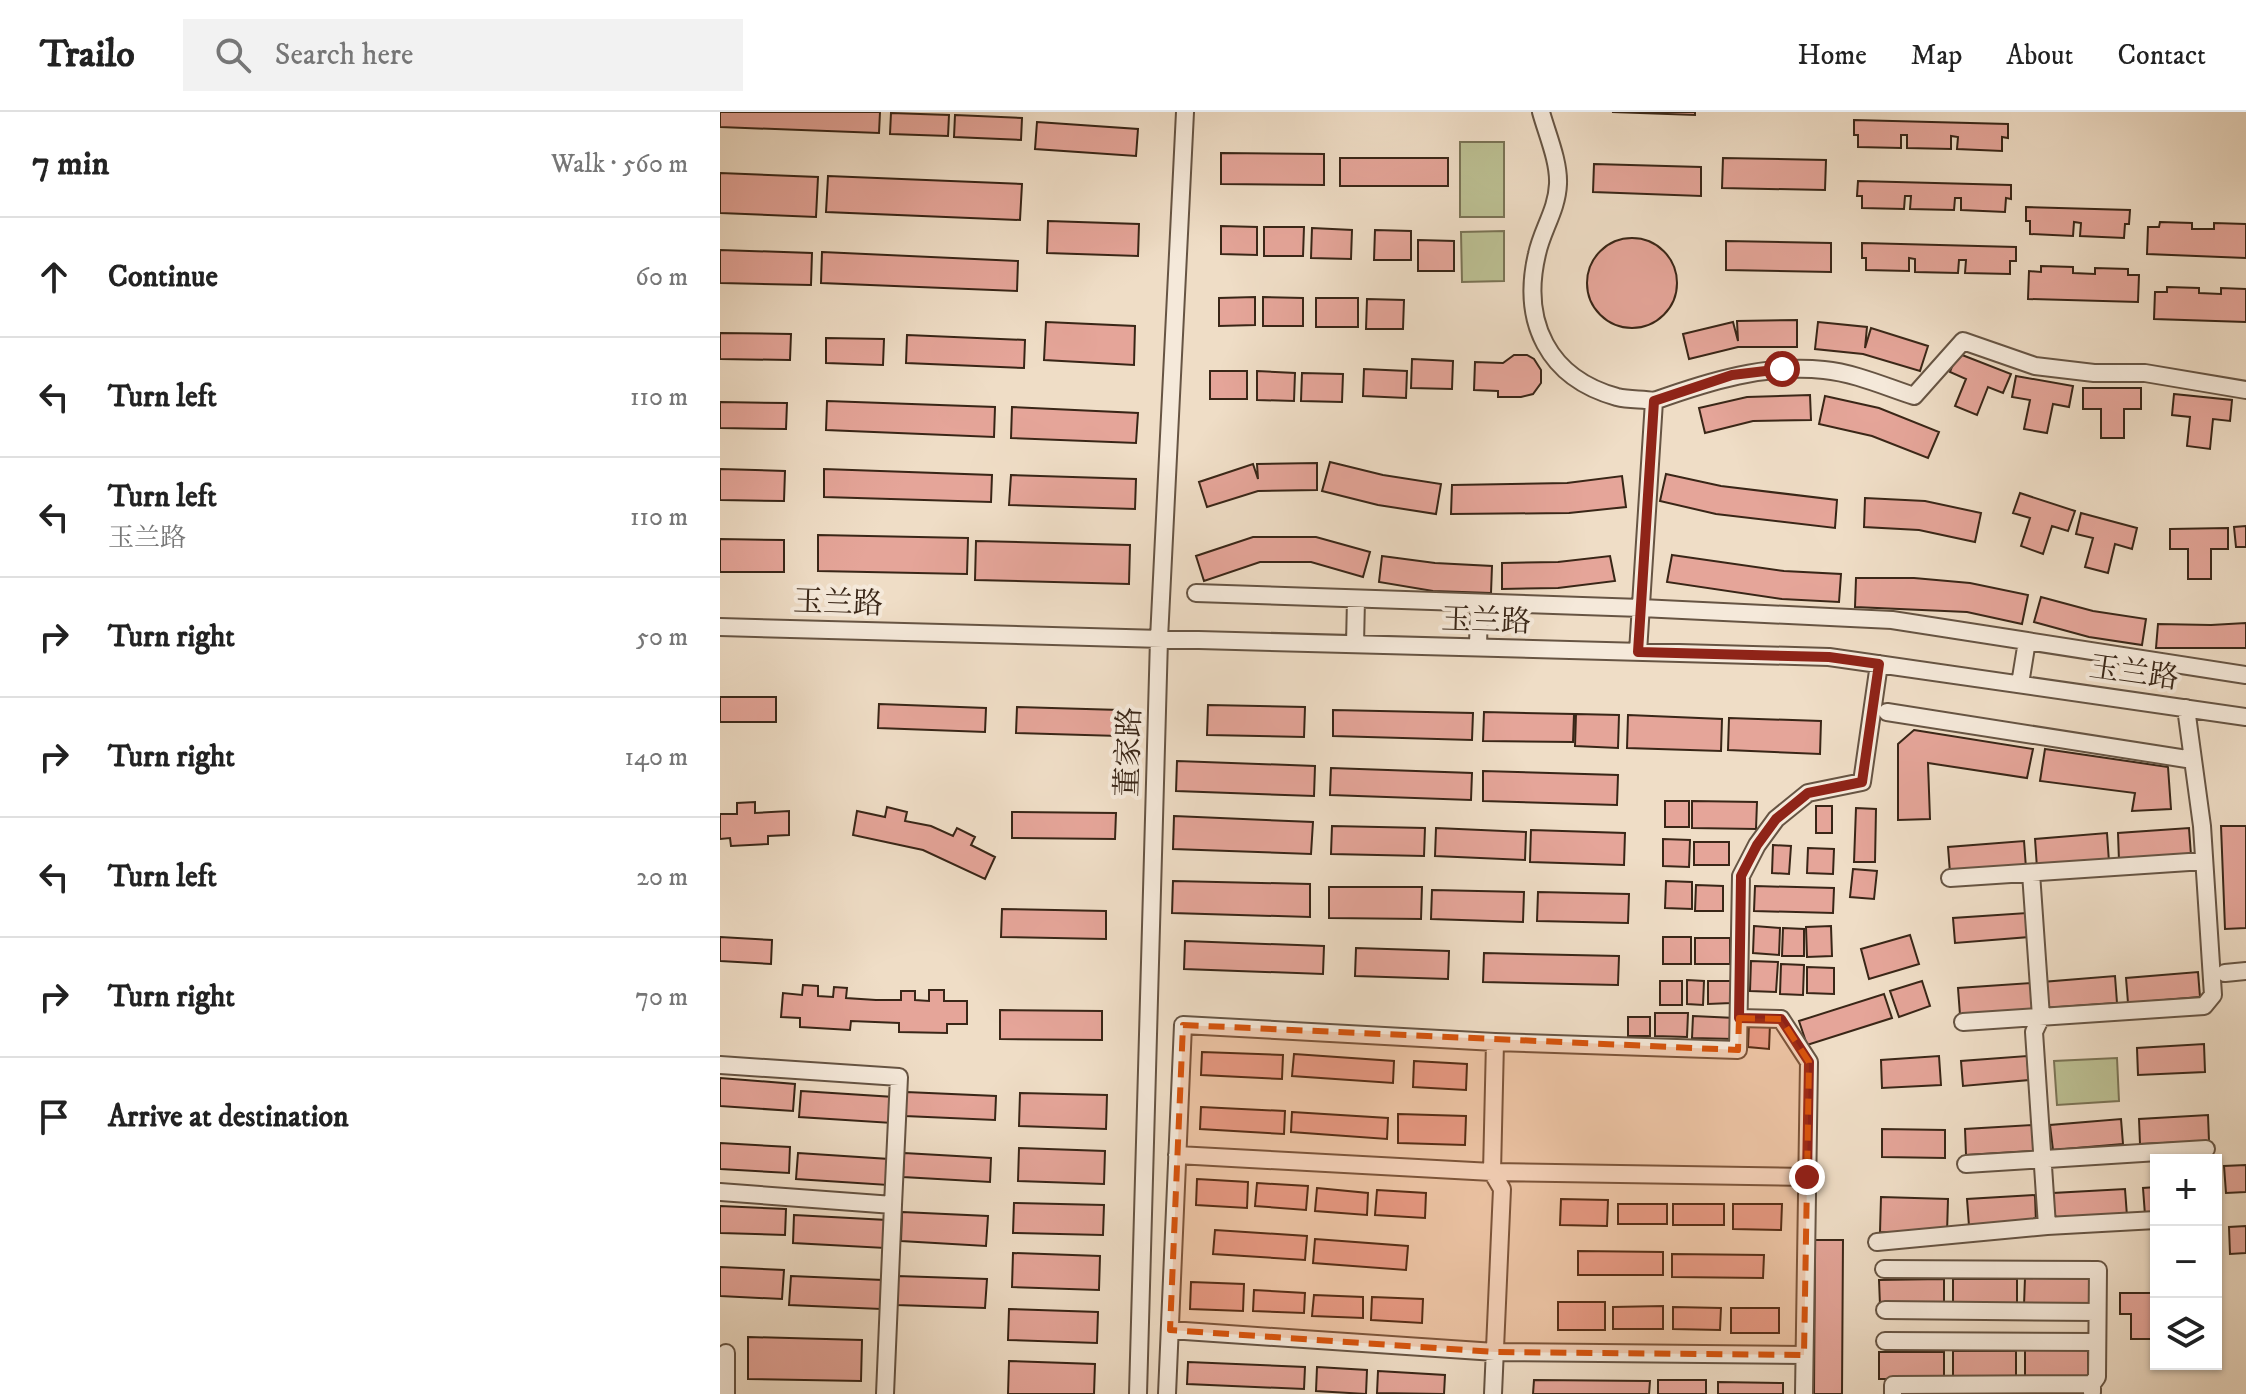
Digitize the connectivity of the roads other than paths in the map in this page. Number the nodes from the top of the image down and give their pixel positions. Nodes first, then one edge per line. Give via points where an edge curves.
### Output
1 (1185, 112) edge
2 (1541, 112) edge
3 (2246, 390) edge
4 (1654, 401) junction
5 (1196, 593) dead end
6 (1356, 599) junction
7 (1479, 603) junction
8 (1641, 608) junction
9 (720, 627) edge
10 (1159, 639) junction
11 (2027, 641) junction
12 (1355, 644) junction
13 (1478, 647) junction
14 (1638, 652) junction
15 (1879, 664) junction
16 (2246, 675) edge
17 (2020, 684) junction
18 (2186, 708) junction
19 (1887, 712) dead end
20 (2246, 717) edge
21 (2193, 760) junction
22 (2204, 861) junction
23 (2031, 873) junction
24 (1950, 878) dead end
25 (2246, 971) edge
26 (2225, 973) dead end
27 (2041, 1017) junction
28 (1739, 1018) junction
29 (1963, 1022) dead end
30 (1495, 1042) junction
31 (720, 1065) edge
32 (2206, 1149) dead end
33 (1177, 1155) junction
34 (2042, 1160) junction
35 (1966, 1164) dead end
36 (1492, 1172) junction
37 (1807, 1177) junction
38 (720, 1192) edge
39 (893, 1205) junction
40 (2150, 1220) edge
41 (2047, 1226) junction
42 (1877, 1242) dead end
43 (1884, 1269) dead end
44 (1885, 1310) dead end
45 (2097, 1312) junction
46 (1170, 1330) junction
47 (1885, 1341) dead end
48 (2097, 1342) junction
49 (1495, 1352) junction
50 (726, 1353) dead end
51 (1804, 1355) junction
52 (2092, 1389) edge
53 (726, 1394) edge
54 (885, 1394) edge
55 (1138, 1394) edge
56 (1167, 1394) edge
57 (1493, 1394) edge
58 (1804, 1394) edge
59 (1893, 1394) edge

1 - 10 street, 董家路
2 - 4 street via 1558,182 1532,283 1532,310 1541,339 1559,366 1585,385 1619,398
3 - 4 street via 2145,373 2035,366 1963,341 1914,396 1827,370 1782,369 1732,375
4 - 8 street
5 - 6 street
6 - 7 street
6 - 12 street
7 - 8 street
7 - 13 street
8 - 11 street via 1892,620
8 - 14 street
9 - 10 street, 玉兰路
10 - 12 street, 玉兰路
10 - 55 street, 董家路
11 - 16 street
11 - 17 street
12 - 13 street, 玉兰路
13 - 14 street, 玉兰路
14 - 15 street, 玉兰路 via 1829,657
15 - 17 street, 玉兰路
15 - 28 street via 1862,782 1808,793 1776,819 1741,876
17 - 18 street, 玉兰路
18 - 20 street, 玉兰路
18 - 21 street
19 - 21 street
21 - 22 street
22 - 23 street
22 - 27 street via 2213,995 2204,1006
23 - 24 street
23 - 27 street
25 - 26 street
27 - 29 street
27 - 34 street via 2034,1032
28 - 30 street via 1738,1050
28 - 37 street via 1781,1019 1809,1062
30 - 33 street via 1183,1025
30 - 36 street
31 - 39 street via 899,1077
32 - 34 street
33 - 36 street
33 - 46 street
34 - 35 street
34 - 41 street
36 - 37 street
36 - 49 street via 1502,1189
37 - 51 street
38 - 39 street
39 - 54 street
40 - 41 street
41 - 42 street
43 - 45 street via 2098,1270
44 - 45 street
45 - 48 street
46 - 49 street
46 - 56 street
47 - 48 street
48 - 52 street
49 - 51 street
49 - 57 street
50 - 53 street
51 - 58 street
52 - 59 street via 1893,1385

